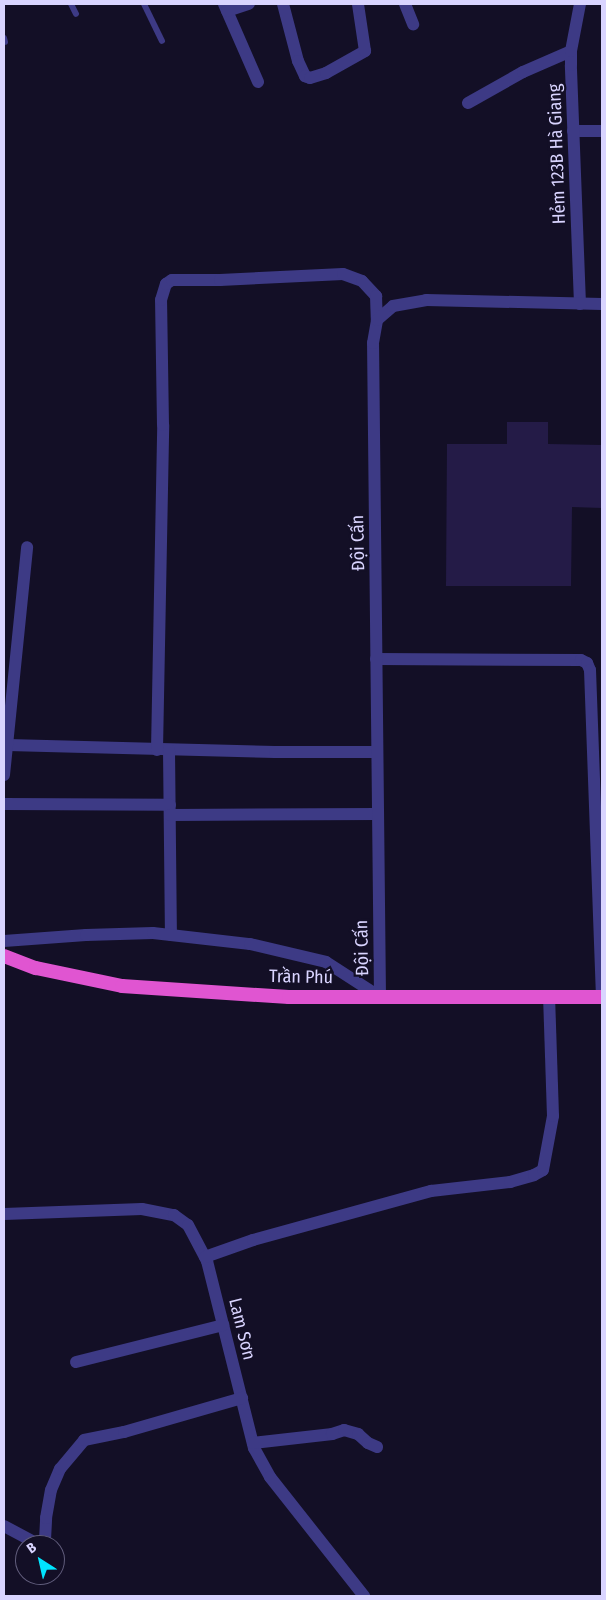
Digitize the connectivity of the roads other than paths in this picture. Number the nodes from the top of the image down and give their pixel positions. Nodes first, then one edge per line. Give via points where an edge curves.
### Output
1 (71, 4) edge
2 (144, 4) edge
3 (249, 4) edge
4 (283, 4) edge
5 (358, 4) edge
6 (404, 4) edge
7 (580, 4) edge
8 (225, 7) edge
9 (76, 14) dead end
10 (413, 24) dead end
11 (162, 41) dead end
12 (571, 51) junction
13 (258, 82) dead end
14 (468, 102) dead end
15 (573, 131) junction
16 (602, 131) edge
17 (580, 304) junction
18 (602, 304) edge
19 (377, 320) junction
20 (27, 547) dead end
21 (376, 660) junction
22 (8, 745) junction
23 (163, 750) junction
24 (377, 752) junction
25 (4, 775) edge
26 (4, 804) edge
27 (170, 810) junction
28 (378, 814) junction
29 (171, 935) junction
30 (4, 941) edge
31 (4, 956) edge
32 (602, 996) edge
33 (380, 997) junction
34 (549, 997) junction
35 (4, 1214) edge
36 (205, 1257) junction
37 (223, 1325) junction
38 (76, 1362) dead end
39 (242, 1398) junction
40 (253, 1443) junction
41 (377, 1447) dead end
42 (4, 1526) edge
43 (364, 1596) edge

1 - 9 lane
2 - 11 lane
3 - 8 street
4 - 5 street via 298,61 305,76 310,78 326,73 365,51
6 - 10 street
7 - 12 street, Hẻm 123B Hà Giang
8 - 13 street
12 - 14 street
12 - 15 street, Hẻm 123B Hà Giang
15 - 16 street
15 - 17 street, Hẻm 123B Hà Giang
17 - 18 street
17 - 19 street via 426,300 393,306
19 - 21 street, Đội Cấn via 373,343
19 - 23 street, Đội Cấn via 376,296 362,280 343,274 172,280 163,289
20 - 22 street
21 - 24 street, Đội Cấn
21 - 32 street via 581,660 587,663 590,670
22 - 23 street
22 - 25 street
23 - 24 street
23 - 27 street, Đội Cấn
24 - 28 street, Đội Cấn
26 - 27 street
27 - 28 street
27 - 29 street, Đội Cấn
28 - 33 street, Đội Cấn
29 - 30 street via 86,935
29 - 33 street via 250,944 326,962
31 - 33 highway, Trần Phú via 36,968 122,986 289,997
32 - 34 highway, Trần Phú
33 - 34 highway, Trần Phú
34 - 36 street via 553,1116 543,1170 510,1182 431,1191 254,1240
35 - 36 street, Lam Sơn via 142,1209 174,1215 188,1225
36 - 37 street, Lam Sơn
37 - 38 street
37 - 39 street, Lam Sơn
39 - 40 street, Lam Sơn
39 - 42 street via 124,1432 84,1440 60,1469 51,1490 43,1543 34,1542
40 - 41 street via 344,1430 358,1434
40 - 43 street, Lam Sơn via 270,1476

